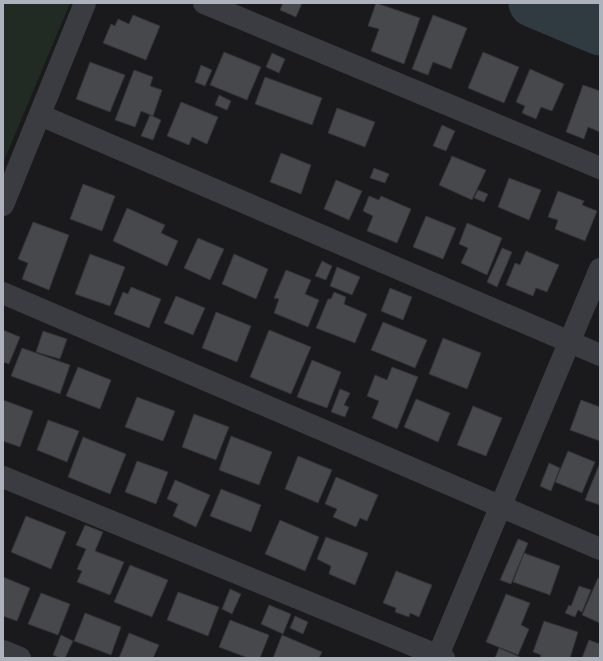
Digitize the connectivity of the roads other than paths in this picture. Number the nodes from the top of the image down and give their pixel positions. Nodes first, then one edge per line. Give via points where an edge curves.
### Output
1 (86, 3) edge
2 (204, 3) edge
3 (40, 115) junction
4 (600, 168) edge
5 (3, 205) edge
6 (600, 269) edge
7 (3, 293) edge
8 (569, 342) junction
9 (600, 355) edge
10 (3, 477) edge
11 (500, 508) junction
12 (600, 549) edge
13 (3, 651) edge
14 (440, 657) edge
15 (20, 658) edge

1 - 3 street
2 - 4 street
3 - 5 street
3 - 8 street
6 - 8 street
7 - 11 street
8 - 9 street
8 - 11 street
10 - 14 street
11 - 12 street
11 - 14 street
13 - 15 street

